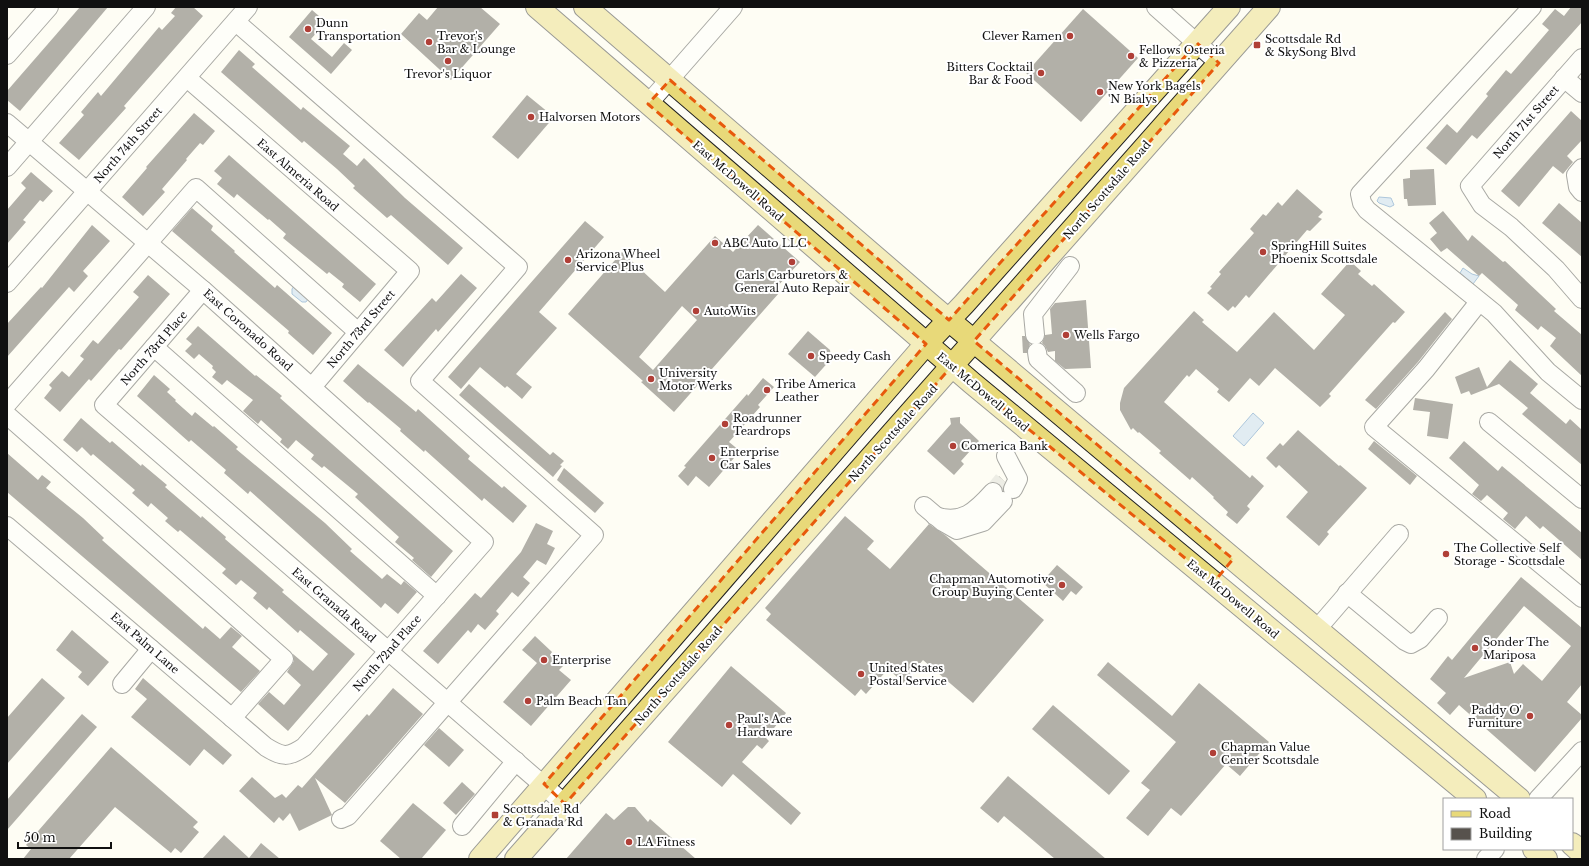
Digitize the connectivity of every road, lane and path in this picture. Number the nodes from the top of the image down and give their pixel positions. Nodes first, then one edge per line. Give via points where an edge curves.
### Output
1 (49, 7) edge
2 (146, 7) edge
3 (537, 7) edge
4 (585, 7) edge
5 (733, 7) edge
6 (1156, 7) edge
7 (1229, 7) edge
8 (1269, 7) edge
9 (1532, 7) edge
10 (238, 13) edge
11 (1197, 43) junction
12 (7, 55) edge
13 (1582, 58) edge
14 (1219, 63) junction
15 (187, 78) junction
16 (1564, 78) junction
17 (670, 80) junction
18 (1582, 93) edge
19 (648, 104) junction
20 (7, 123) edge
21 (29, 142) junction
22 (7, 167) edge
23 (1582, 168) edge
24 (88, 190) junction
25 (1582, 192) edge
26 (147, 242) junction
27 (1070, 266) dead end
28 (410, 271) joint
29 (7, 283) edge
30 (204, 290) junction
31 (1582, 299) edge
32 (1479, 302) junction
33 (949, 320) junction
34 (358, 332) junction
35 (974, 341) junction
36 (926, 344) junction
37 (154, 347) junction
38 (952, 366) junction
39 (312, 387) junction
40 (1076, 393) dead end
41 (1582, 400) edge
42 (7, 404) edge
43 (104, 405) joint
44 (7, 415) edge
45 (1489, 422) dead end
46 (1003, 480) tunnel mouth
47 (1582, 499) edge
48 (934, 515) dead end
49 (7, 526) edge
50 (1399, 534) dead end
51 (484, 542) joint
52 (1233, 559) junction
53 (1214, 582) junction
54 (1347, 593) junction
55 (437, 596) junction
56 (1582, 598) edge
57 (1438, 618) dead end
58 (1317, 629) junction
59 (151, 649) junction
60 (388, 652) junction
61 (122, 684) dead end
62 (446, 702) junction
63 (232, 718) junction
64 (1582, 750) edge
65 (285, 756) joint
66 (516, 761) junction
67 (544, 784) junction
68 (1473, 798) edge
69 (1518, 798) edge
70 (1539, 798) edge
71 (565, 804) junction
72 (341, 819) dead end
73 (462, 826) dead end
74 (1573, 845) edge
75 (1494, 850) edge
76 (1535, 850) edge
77 (1582, 853) edge
78 (480, 859) edge
79 (516, 859) edge
80 (1486, 859) edge
81 (1546, 859) edge

1 - 12 street
2 - 21 street
3 - 19 main road, East McDowell Road
4 - 17 main road
5 - 17 street
6 - 11 street
7 - 11 main road
8 - 14 main road, North Scottsdale Road
9 - 32 street via 1360,194 1367,210
10 - 15 street, North 74th Street
10 - 62 street via 518,268 420,381 594,535
11 - 14 street
11 - 33 main road
13 - 16 street, North 71st Street
14 - 35 main road, North Scottsdale Road
15 - 24 street, North 74th Street
15 - 28 street, East Almeria Road
16 - 18 street
16 - 31 street, North 71st Street via 1470,186 1482,205 1556,269
17 - 19 street
17 - 33 main road
19 - 36 main road, East McDowell Road
20 - 21 street, East Coronado Road
21 - 22 street
21 - 24 street, East Coronado Road
23 - 25 street via 1576,175 1578,188
24 - 26 street, East Coronado Road
24 - 29 street, North 74th Street
26 - 30 street, East Coronado Road
26 - 34 street via 196,188
26 - 42 street
27 - 40 street via 1033,314 1038,359
28 - 34 street, North 73rd Street
30 - 37 street, North 73rd Place
30 - 39 street, East Coronado Road
32 - 41 street via 1494,313 1548,372
32 - 56 street via 1426,369 1374,427
33 - 35 main road
33 - 36 main road
34 - 39 street, North 73rd Street
35 - 38 main road, North Scottsdale Road
35 - 52 main road
36 - 38 main road, East McDowell Road
36 - 67 main road
37 - 43 street, North 73rd Place
37 - 55 street
38 - 53 main road, East McDowell Road
38 - 71 main road, North Scottsdale Road
39 - 51 street, East Coronado Road
43 - 60 street, East Granada Road
44 - 63 street via 284,658
45 - 47 street
46 - 48 street via 977,510 966,516 951,518
49 - 59 street, East Palm Lane
50 - 54 street
51 - 55 street, North 72nd Place
52 - 53 main road
52 - 58 main road
53 - 68 main road, East McDowell Road
54 - 57 street via 1411,644
54 - 58 street
55 - 60 street, North 72nd Place
58 - 69 main road
59 - 61 street
59 - 63 street, East Palm Lane
60 - 62 street, East Granada Road
60 - 65 street, North 72nd Place via 304,747 294,754
62 - 66 street, East Granada Road
62 - 72 street via 348,816
63 - 65 street, East Palm Lane via 266,747
64 - 70 street
66 - 67 street, East Granada Road
66 - 73 street
67 - 71 street, East Granada Road
67 - 78 main road
71 - 79 main road, North Scottsdale Road
74 - 77 main road
75 - 80 street
76 - 81 main road

